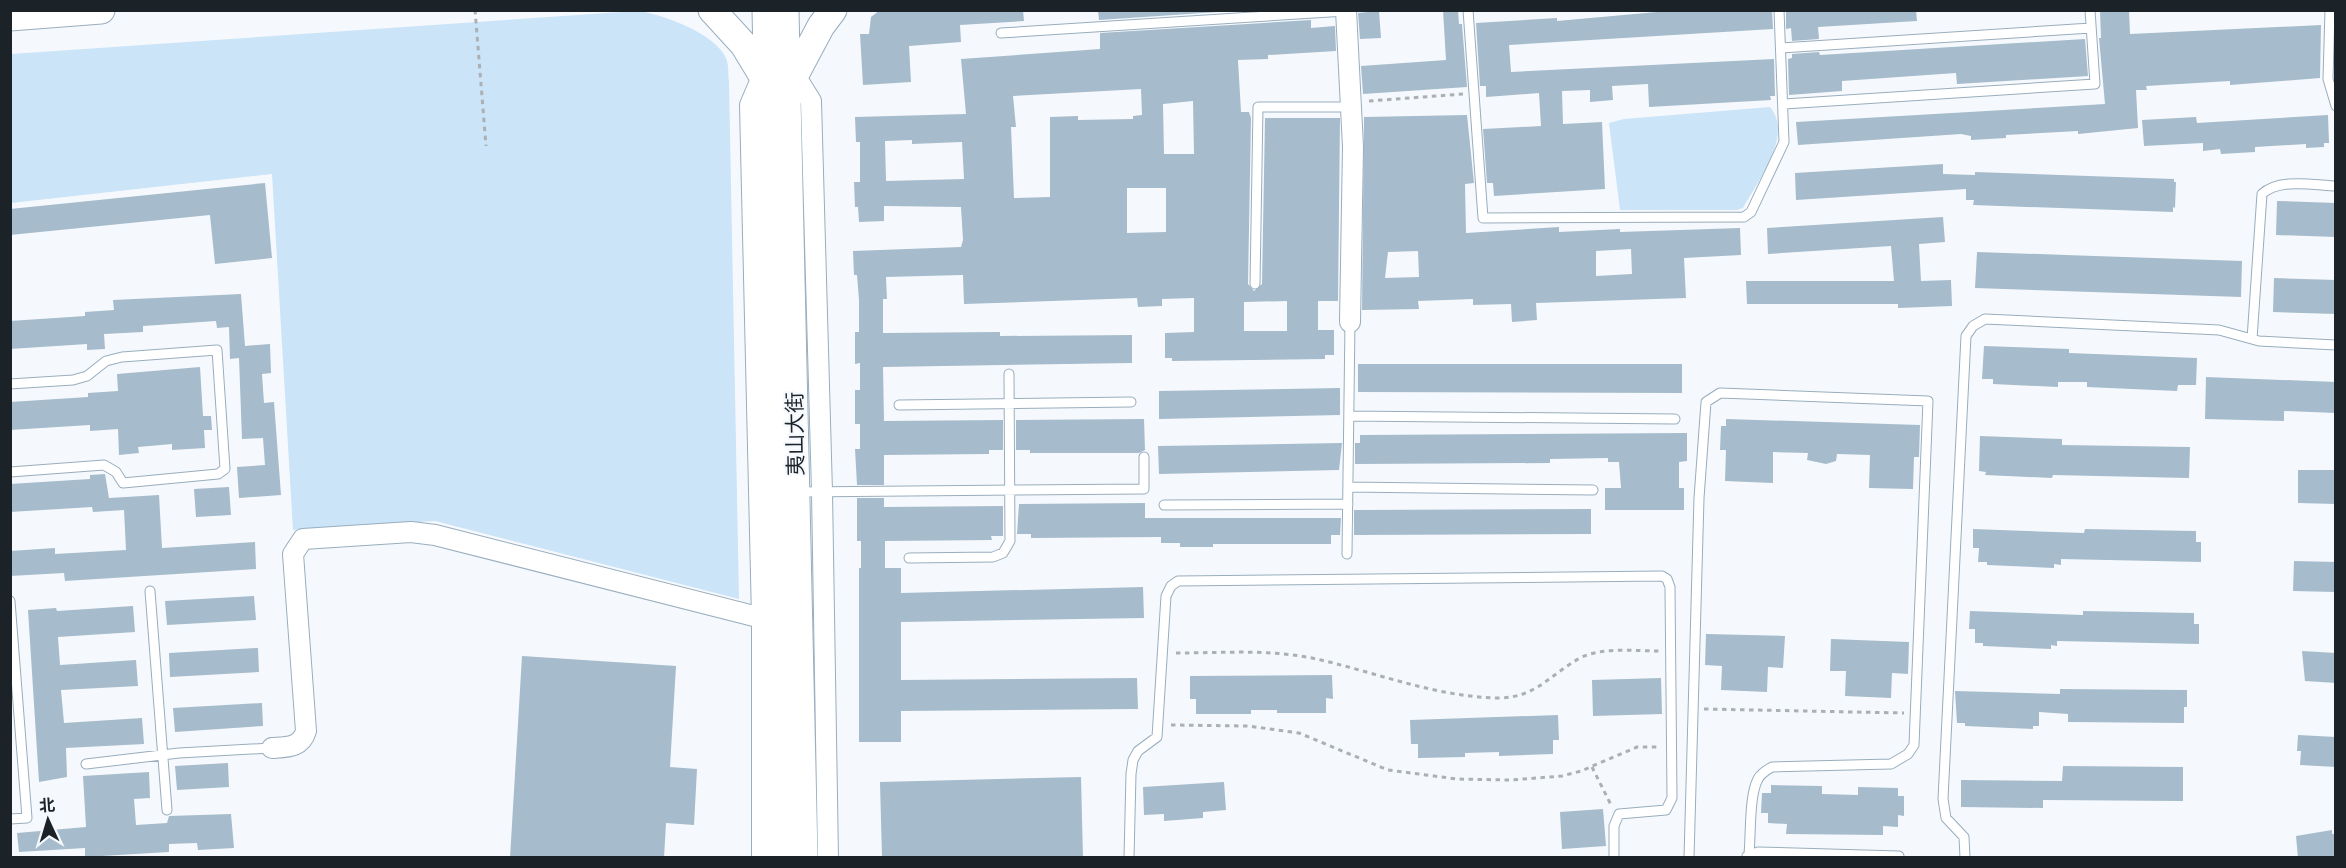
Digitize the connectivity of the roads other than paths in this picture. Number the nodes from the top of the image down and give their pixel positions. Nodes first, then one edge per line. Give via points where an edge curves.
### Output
1 (100, 10) edge
2 (711, 10) edge
3 (766, 10) edge
4 (785, 10) edge
5 (833, 10) edge
6 (1468, 10) edge
7 (1779, 10) edge
8 (2090, 10) edge
9 (2330, 10) edge
10 (1347, 11) edge
11 (10, 17) edge
12 (2333, 24) edge
13 (2091, 28) junction
14 (1001, 33) dead end
15 (1781, 48) junction
16 (778, 75) junction
17 (1361, 104) junction
18 (1784, 104) junction
19 (2336, 106) edge
20 (2336, 186) edge
21 (1255, 284) dead end
22 (1350, 322) joint
23 (2252, 339) junction
24 (2336, 345) edge
25 (1009, 374) dead end
26 (10, 384) edge
27 (1131, 402) dead end
28 (1009, 404) junction
29 (899, 405) dead end
30 (1349, 416) junction
31 (1675, 419) dead end
32 (1144, 458) dead end
33 (10, 472) edge
34 (1348, 487) junction
35 (1010, 490) junction
36 (1593, 490) dead end
37 (809, 492) junction
38 (1348, 504) junction
39 (1164, 505) dead end
40 (1347, 554) dead end
41 (909, 558) dead end
42 (150, 591) dead end
43 (10, 601) edge
44 (762, 618) junction
45 (15, 709) edge
46 (272, 748) joint
47 (163, 756) junction
48 (86, 764) dead end
49 (167, 810) dead end
50 (10, 819) edge
51 (1747, 856) edge
52 (1899, 856) edge
53 (762, 858) edge
54 (784, 858) edge
55 (804, 858) edge
56 (828, 858) edge
57 (1129, 858) edge
58 (1614, 858) edge
59 (1689, 858) edge
60 (1965, 858) edge

1 - 11 main road
2 - 16 main road
3 - 16 main road, 夷山大街
4 - 16 main road, 夷山大街
5 - 16 main road
6 - 18 lane via 1484,218 1744,217 1751,212 1779,159 1784,142
7 - 15 lane
8 - 13 lane
9 - 12 lane
10 - 14 lane
10 - 17 street
12 - 19 lane via 2328,79
13 - 15 lane
13 - 18 lane via 2095,84
15 - 18 lane
16 - 37 main road, 夷山大街
16 - 44 street via 750,105
16 - 54 main road, 夷山大街
17 - 21 lane via 1258,107
17 - 22 street
20 - 23 lane via 2294,184 2270,187 2262,194
22 - 30 lane
23 - 24 lane
23 - 60 lane via 2219,330 1985,319 1966,336 1943,799 1946,818 1964,837
25 - 28 lane
26 - 33 lane via 72,380 87,376 106,361 122,357 217,350 225,469 218,474 123,483 116,472 104,465
27 - 28 lane
28 - 29 lane
28 - 35 lane
30 - 31 lane
30 - 34 lane
32 - 35 lane via 1144,489
34 - 36 lane
34 - 38 lane
35 - 37 lane
35 - 41 lane via 1010,541 1004,553 993,557
37 - 55 main road, 夷山大街
37 - 56 street
38 - 39 lane
38 - 40 lane
42 - 47 lane
43 - 45 lane
44 - 46 street via 435,535 411,532 303,540 293,554 306,731 293,747
44 - 53 street
45 - 50 lane via 27,818
46 - 47 lane
47 - 48 lane
47 - 49 lane
51 - 52 lane via 1758,852
51 - 59 lane via 1755,791 1764,772 1772,767 1891,764 1908,754 1914,745 1928,401 1720,393 1706,402 1699,498
57 - 58 lane via 1133,760 1138,751 1157,737 1166,596 1178,580 1650,576 1667,579 1670,587 1672,798 1666,810 1616,817

